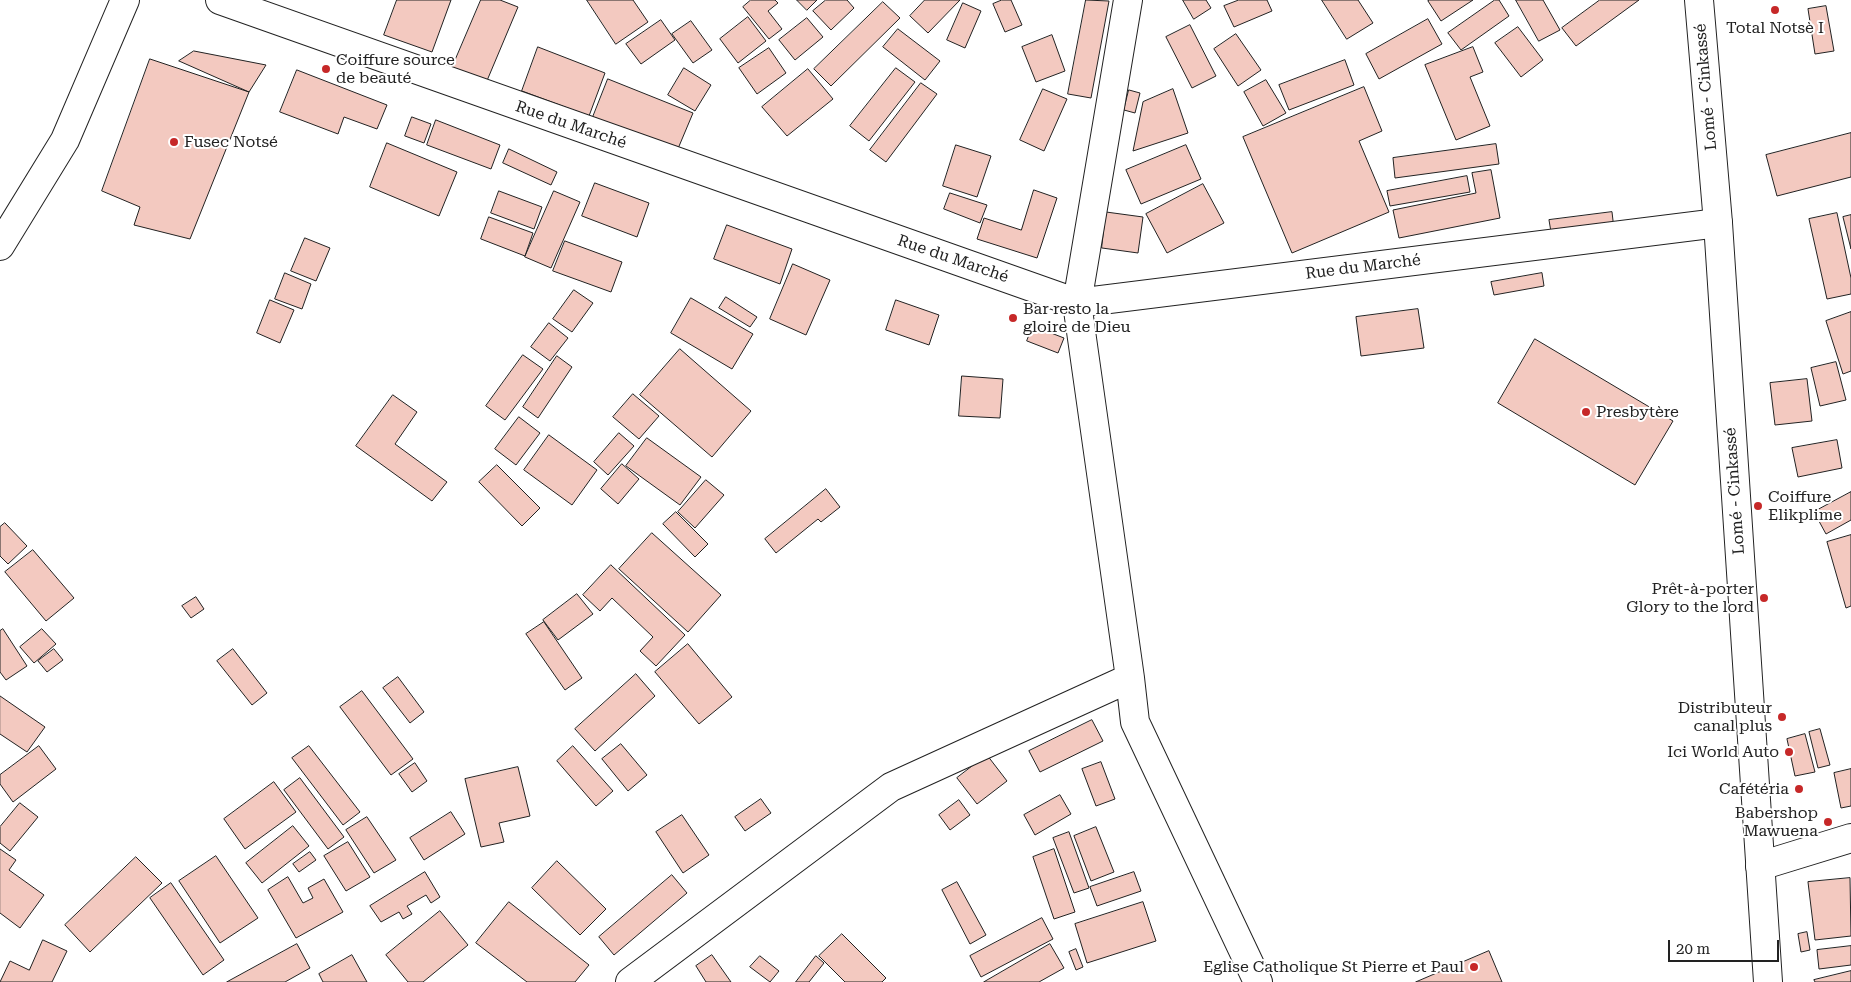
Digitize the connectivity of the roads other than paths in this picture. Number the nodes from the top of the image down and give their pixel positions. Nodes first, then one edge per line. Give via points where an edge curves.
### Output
1 (125, 0) edge
2 (220, 0) edge
3 (1128, 0) edge
4 (1699, 0) edge
5 (1718, 223) junction
6 (0, 246) edge
7 (1077, 303) junction
8 (1130, 678) junction
9 (1851, 838) edge
10 (1760, 866) junction
11 (630, 982) edge
12 (1258, 982) edge
13 (1768, 982) edge

1 - 6 main road via 65,140
2 - 7 main road, Rue du Marché
3 - 7 main road
4 - 5 main road, Lomé - Cinkassé
5 - 7 main road, Rue du Marché
5 - 10 main road, Lomé - Cinkassé
7 - 8 main road
8 - 11 main road via 891,787
8 - 12 main road via 1135,722
9 - 10 main road
10 - 13 main road, Lomé - Cinkassé

